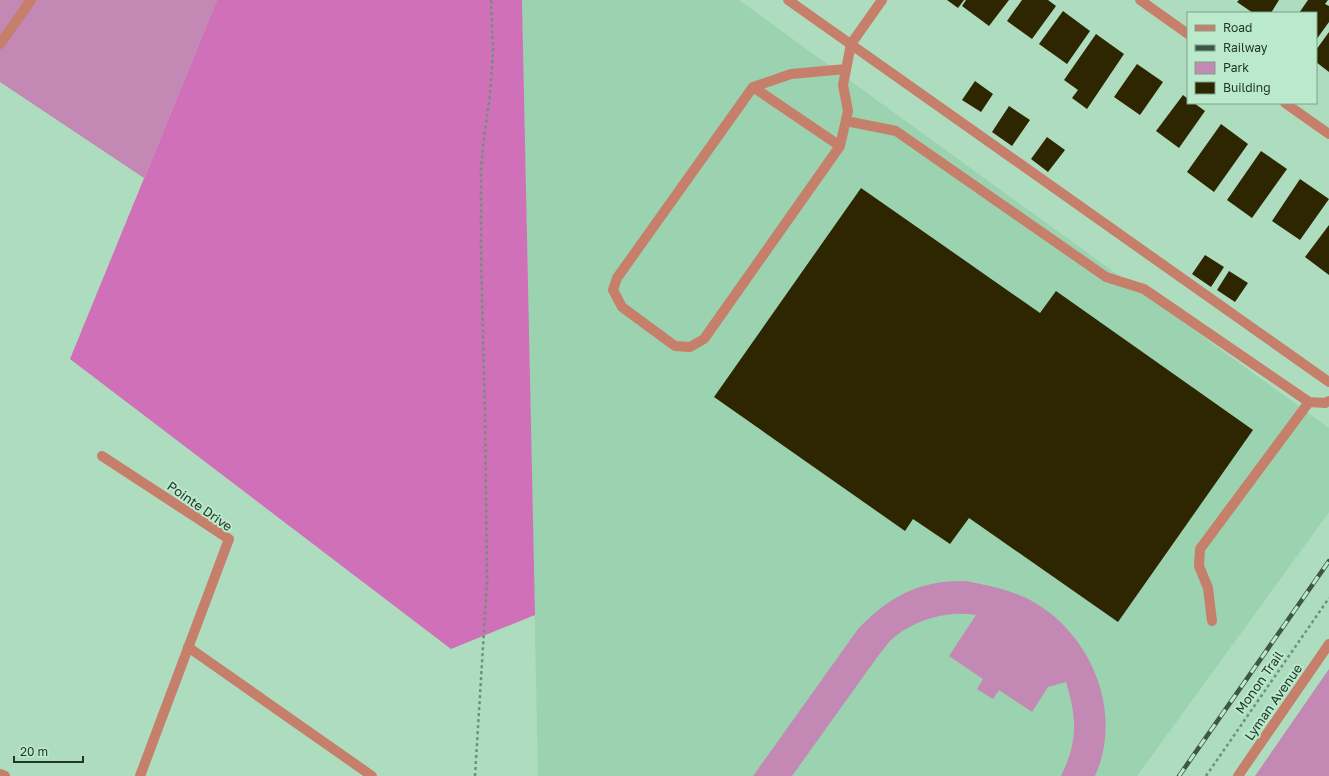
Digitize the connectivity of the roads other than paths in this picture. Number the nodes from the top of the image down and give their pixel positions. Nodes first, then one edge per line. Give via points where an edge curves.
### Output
1 (31, 0) edge
2 (788, 0) edge
3 (882, 0) edge
4 (1140, 0) edge
5 (1187, 33) edge
6 (0, 44) edge
7 (851, 44) junction
8 (846, 69) junction
9 (753, 87) junction
10 (1286, 104) edge
11 (846, 121) junction
12 (1329, 134) edge
13 (840, 146) junction
14 (1329, 382) edge
15 (1329, 400) edge
16 (1309, 402) junction
17 (102, 456) dead end
18 (1212, 621) dead end
19 (1329, 644) edge
20 (188, 647) junction
21 (0, 774) edge
22 (5, 776) edge
23 (140, 776) edge
24 (372, 776) edge
25 (1238, 776) edge

1 - 6 street
2 - 7 street
3 - 7 street
4 - 5 street
7 - 8 street
7 - 14 street
8 - 9 street via 791,74
8 - 11 street via 843,85 848,111
9 - 13 street
9 - 13 street via 617,278 614,290 622,307 675,346 690,347 704,339
10 - 12 street
11 - 13 street
11 - 16 street via 896,131 1106,277 1144,289
15 - 16 street via 1325,403
16 - 18 street via 1200,549 1200,566 1208,588
17 - 20 street, Pointe Drive via 229,539
19 - 25 street, Lyman Avenue
20 - 23 street, Pointe Drive
20 - 24 street
21 - 22 street

